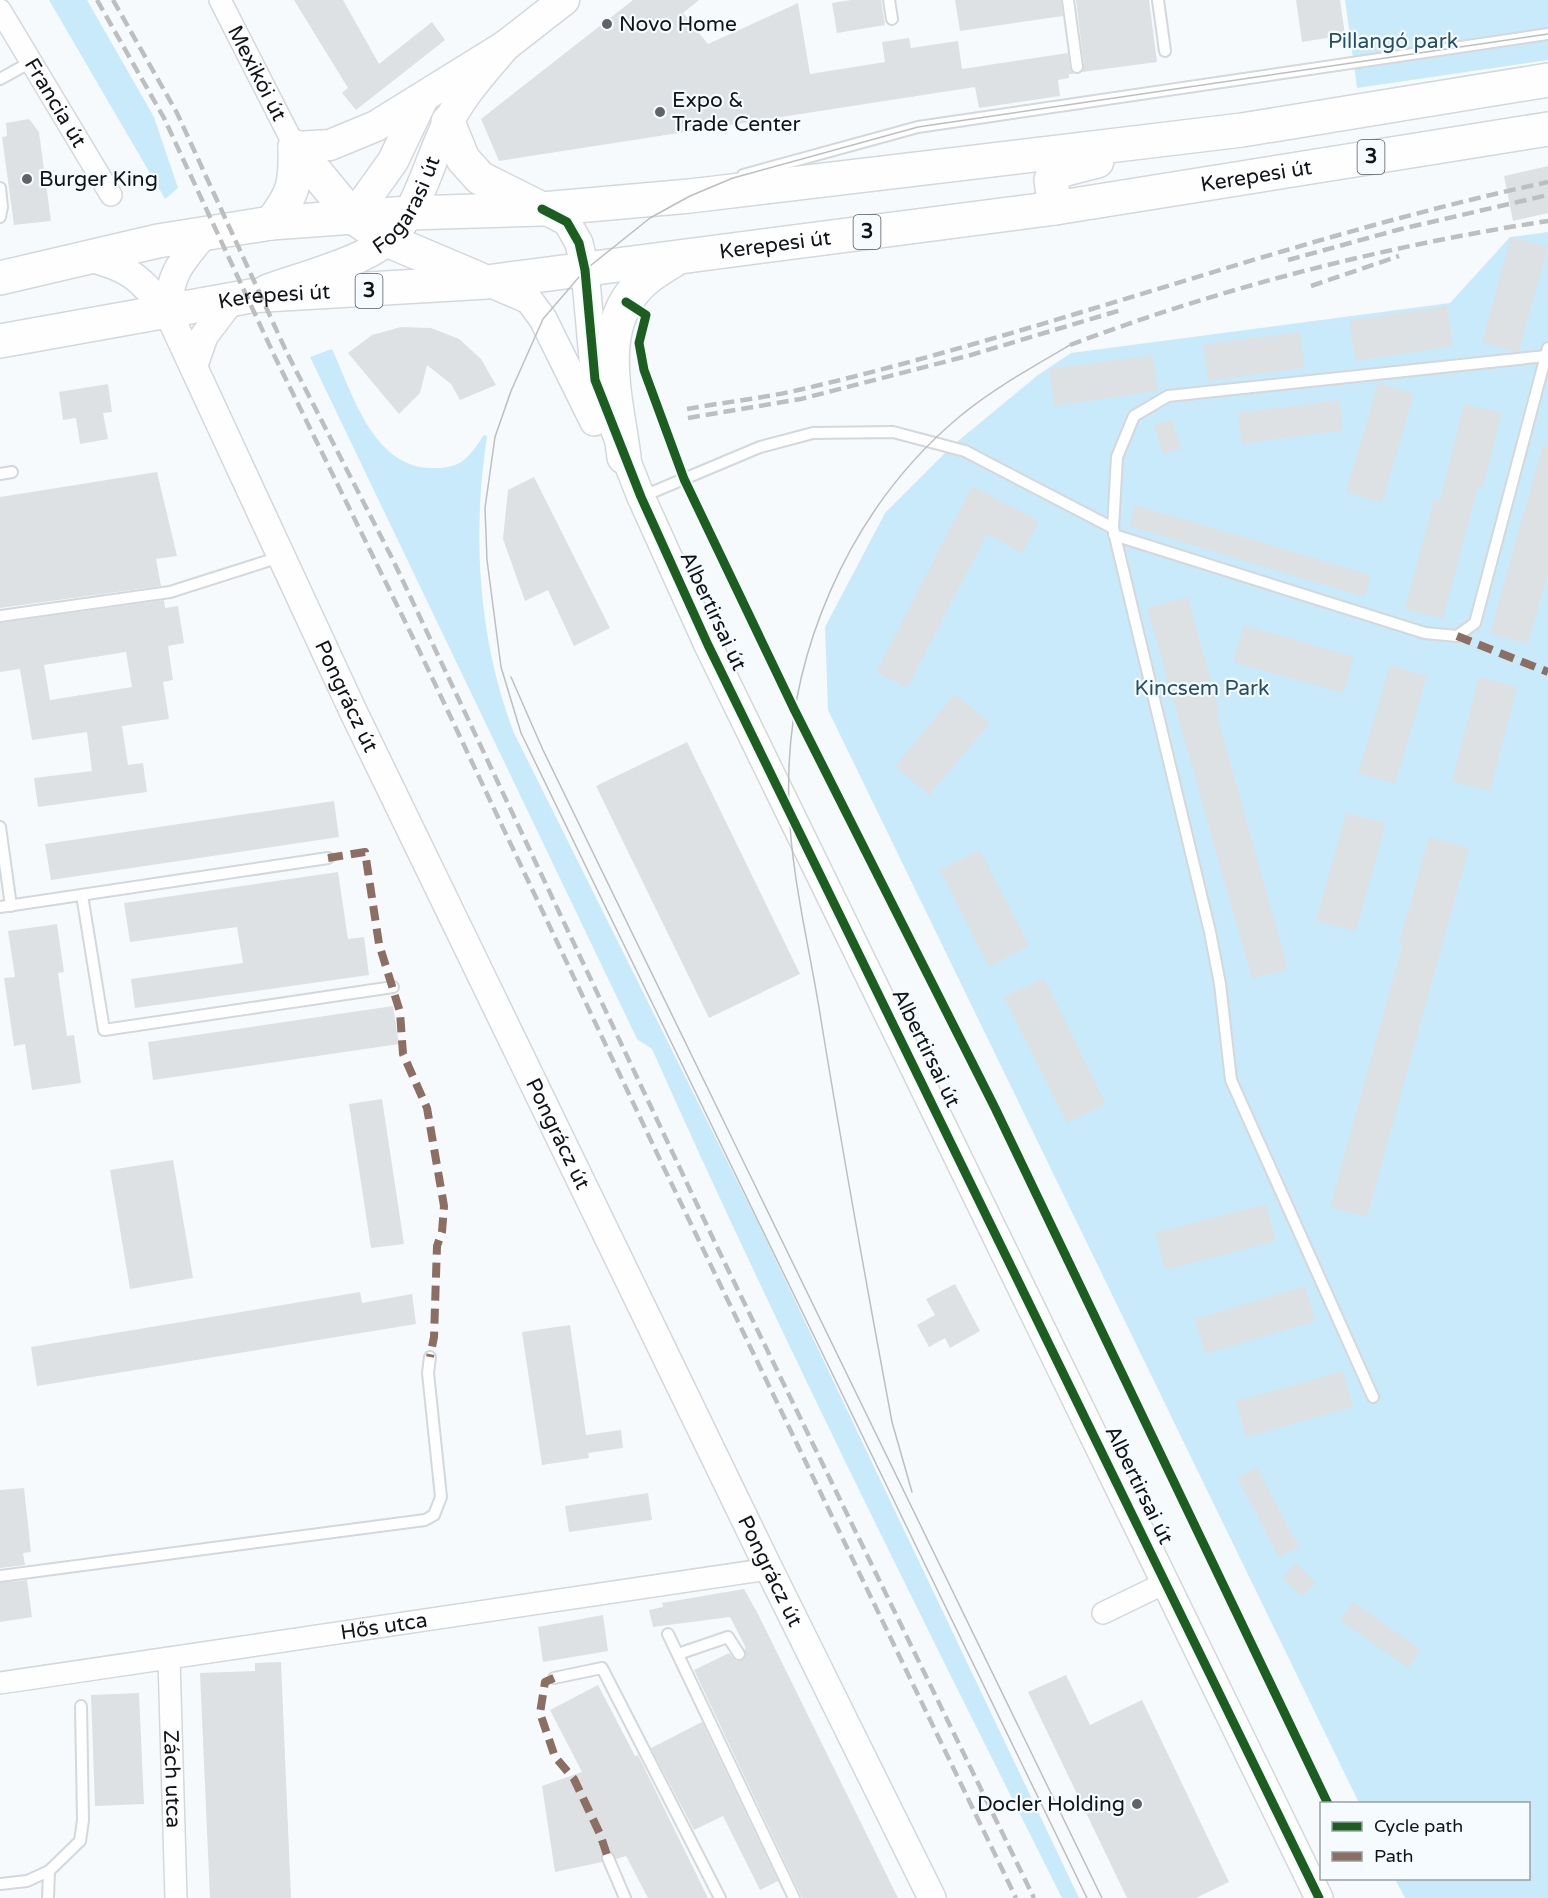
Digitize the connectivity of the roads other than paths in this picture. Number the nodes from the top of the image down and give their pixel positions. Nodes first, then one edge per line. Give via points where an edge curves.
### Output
1 (220, 0) edge
2 (564, 0) edge
3 (889, 0) edge
4 (1068, 0) edge
5 (1158, 0) edge
6 (0, 10) edge
7 (892, 19) dead end
8 (1548, 34) edge
9 (505, 46) junction
10 (1165, 51) dead end
11 (29, 63) junction
12 (1077, 67) dead end
13 (0, 79) edge
14 (1548, 80) edge
15 (423, 98) junction
16 (1338, 112) junction
17 (448, 122) junction
18 (1548, 129) edge
19 (1242, 130) junction
20 (295, 147) junction
21 (1194, 186) junction
22 (0, 188) edge
23 (111, 195) dead end
24 (690, 196) junction
25 (1055, 208) junction
26 (410, 213) junction
27 (555, 216) junction
28 (0, 217) edge
29 (353, 217) junction
30 (271, 223) junction
31 (207, 231) junction
32 (387, 240) junction
33 (86, 257) junction
34 (678, 257) junction
35 (585, 270) junction
36 (11, 272) edge
37 (487, 282) junction
38 (242, 298) junction
39 (168, 312) junction
40 (0, 341) edge
41 (1547, 352) edge
42 (194, 365) junction
43 (624, 457) junction
44 (640, 497) junction
45 (1113, 532) junction
46 (283, 556) junction
47 (0, 616) edge
48 (0, 827) edge
49 (328, 858) dead end
50 (81, 895) junction
51 (5, 907) edge
52 (393, 987) dead end
53 (430, 1357) dead end
54 (1373, 1397) dead end
55 (769, 1569) junction
56 (0, 1576) edge
57 (1167, 1582) junction
58 (1103, 1613) dead end
59 (668, 1634) dead end
60 (678, 1654) junction
61 (739, 1654) dead end
62 (169, 1659) junction
63 (554, 1678) dead end
64 (0, 1683) edge
65 (81, 1706) dead end
66 (609, 1858) dead end
67 (49, 1871) junction
68 (0, 1884) edge
69 (48, 1898) edge
70 (176, 1898) edge
71 (625, 1898) edge
72 (720, 1898) edge
73 (794, 1898) edge
74 (932, 1898) edge
75 (1319, 1898) edge

1 - 20 street, Mexikói út
2 - 9 main road, Fogarasi út
3 - 7 lane
4 - 12 lane
5 - 10 lane
6 - 11 street, Francia út
8 - 24 lane via 918,127 778,164
9 - 15 main road, Fogarasi út
9 - 17 main road, Fogarasi út
11 - 13 lane
11 - 23 street, Francia út
14 - 16 main road, 3
15 - 20 main road via 347,139 330,145
15 - 29 main road, Fogarasi út via 393,161
16 - 19 main road, 3
16 - 21 main road via 1341,124 1335,140
17 - 26 main road, Fogarasi út
17 - 27 main road via 463,159 480,178
18 - 21 main road, Kerepesi út / 3
19 - 24 main road, 3
19 - 25 main road via 1058,171 1051,180
20 - 29 main road
20 - 30 main road via 295,185 288,202
21 - 25 main road, Kerepesi út / 3
22 - 28 lane
24 - 27 main road, 3
25 - 34 main road, Kerepesi út / 3
26 - 27 main road, 3 via 485,211
26 - 29 main road, 3
26 - 32 main road, Fogarasi út
27 - 35 street, Albertirsai út via 579,243
29 - 30 main road, 3
29 - 32 main road
30 - 31 main road, 3
31 - 33 main road, 3
31 - 39 street via 175,271 169,287
32 - 37 main road
32 - 38 main road, Fogarasi út via 364,254
33 - 36 main road, 3
33 - 39 street, Pongrácz út via 127,270
34 - 35 main road, Kerepesi út / 3
34 - 43 main road via 646,278 626,302 613,341 611,379
35 - 37 main road, Kerepesi út / 3
35 - 43 street, Albertirsai út via 595,380
37 - 38 main road, Kerepesi út / 3
37 - 43 street, Albertirsai út via 529,300 543,319 597,427
38 - 39 main road, Kerepesi út / 3
38 - 42 street via 204,336
39 - 40 main road, Kerepesi út / 3
39 - 42 street, Pongrácz út
41 - 45 lane via 1168,396 1134,416 1117,457
41 - 45 lane via 1475,623 1457,636 1425,633
42 - 46 street, Pongrácz út
43 - 44 street, Albertirsai út
44 - 45 lane via 760,447 813,434 893,432 965,451
44 - 57 street, Albertirsai út via 708,645
45 - 54 lane via 1210,932 1231,1080
46 - 47 lane via 170,592
46 - 55 street, Pongrácz út via 353,711
48 - 51 lane
49 - 50 lane
50 - 51 lane
50 - 52 lane via 104,1030
53 - 56 lane via 428,1372 441,1497 434,1515 424,1520
55 - 62 street, Hős utca
55 - 74 street, Pongrácz út
57 - 58 street
57 - 75 street, Albertirsai út
59 - 60 lane
60 - 61 lane via 728,1637
60 - 73 lane
62 - 64 street, Hős utca
62 - 70 street, Zách utca
63 - 72 lane via 602,1668
65 - 67 lane via 80,1841
66 - 71 lane
67 - 68 lane via 27,1881
67 - 69 lane

